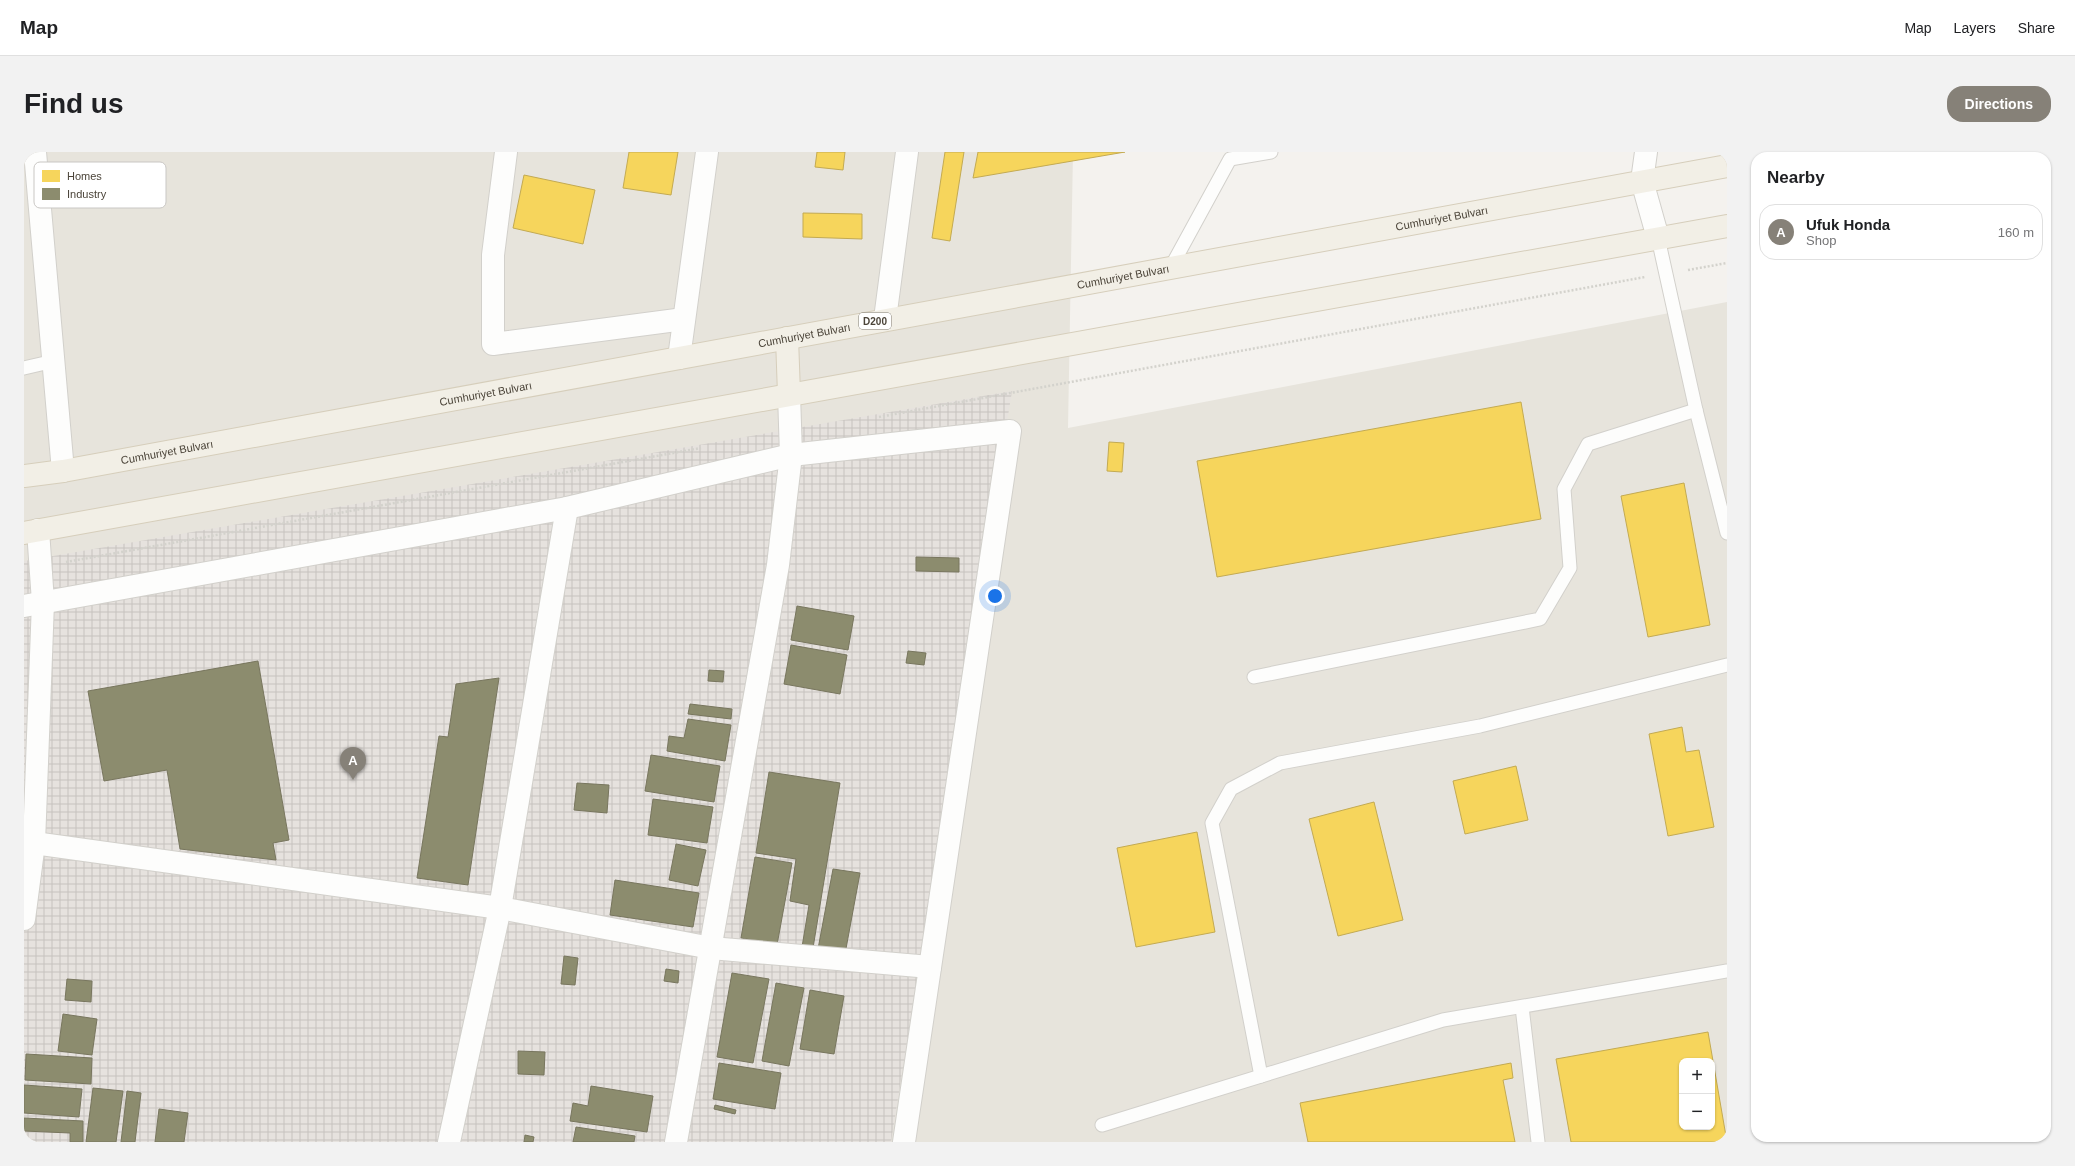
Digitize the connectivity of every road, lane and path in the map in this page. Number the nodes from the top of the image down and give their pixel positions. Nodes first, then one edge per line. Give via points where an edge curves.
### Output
1 (35, 152) edge
2 (506, 152) edge
3 (707, 152) edge
4 (907, 152) edge
5 (1271, 152) edge
6 (1646, 152) edge
7 (36, 162) edge
8 (1727, 166) edge
9 (1642, 181) junction
10 (40, 208) edge
11 (1727, 226) edge
12 (1658, 238) junction
13 (1171, 267) junction
14 (1623, 281) dead end
15 (684, 319) junction
16 (885, 320) junction
17 (787, 338) junction
18 (679, 358) junction
19 (54, 361) junction
20 (24, 368) edge
21 (789, 394) junction
22 (1696, 410) junction
23 (877, 418) dead end
24 (707, 447) dead end
25 (791, 455) junction
26 (63, 471) junction
27 (24, 476) edge
28 (567, 508) junction
29 (31, 531) edge
30 (1727, 533) edge
31 (62, 563) dead end
32 (34, 604) edge
33 (1727, 665) edge
34 (1254, 677) dead end
35 (29, 844) edge
36 (500, 908) junction
37 (24, 919) edge
38 (711, 948) junction
39 (930, 967) junction
40 (1727, 971) edge
41 (1522, 1007) junction
42 (1261, 1076) junction
43 (1102, 1125) dead end
44 (449, 1142) edge
45 (676, 1142) edge
46 (904, 1142) edge
47 (1538, 1142) edge

1 - 7 street
2 - 15 street via 493,255 493,344
3 - 15 street
4 - 16 street
5 - 13 lane via 1230,159
6 - 9 street
8 - 9 main road, Cumhuriyet Bulvarı / D200
9 - 12 street
9 - 13 main road, Cumhuriyet Bulvarı / D200
10 - 19 street
11 - 12 main road
12 - 21 main road
12 - 22 lane
13 - 16 main road, Cumhuriyet Bulvarı / D200
14 - 23 path
15 - 18 street
16 - 17 main road, Cumhuriyet Bulvarı / D200
17 - 18 main road, Cumhuriyet Bulvarı / D200
17 - 21 main road
18 - 26 main road, Cumhuriyet Bulvarı / D200
19 - 20 lane
19 - 26 street
21 - 25 street
21 - 29 main road
22 - 30 lane
22 - 34 lane via 1588,444 1564,489 1570,568 1540,619
24 - 31 path
25 - 28 street
25 - 38 street via 778,565
25 - 39 street via 1010,431
26 - 27 main road, Cumhuriyet Bulvarı / D200
28 - 32 street
28 - 36 street
29 - 32 street
32 - 35 street
33 - 42 lane via 1480,726 1280,763 1231,789 1212,823
35 - 36 street
35 - 37 street
36 - 38 street
36 - 44 street
38 - 39 street
38 - 45 street
39 - 46 street
40 - 41 lane
41 - 42 lane via 1443,1020
41 - 47 lane
42 - 43 lane

